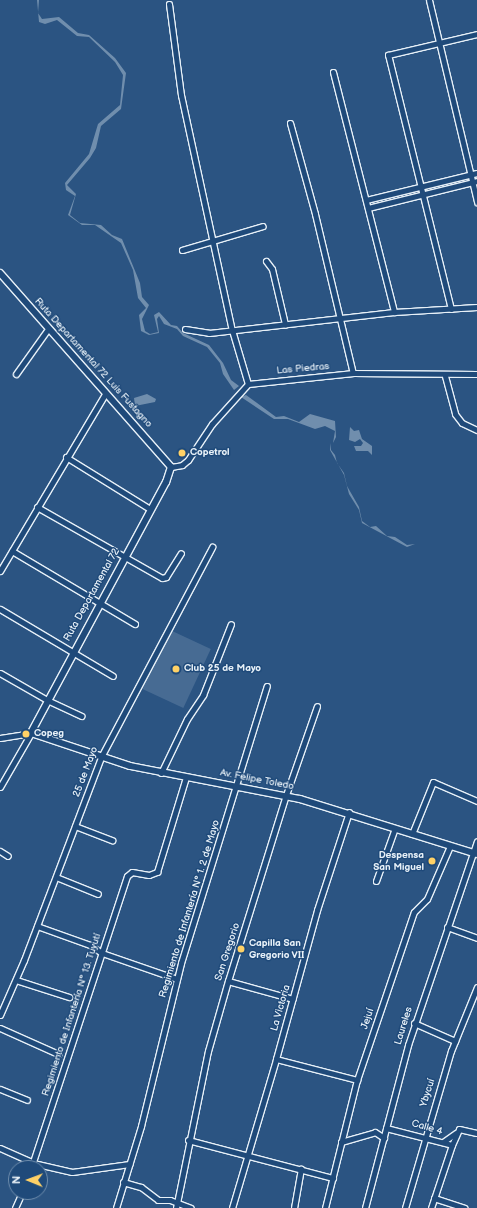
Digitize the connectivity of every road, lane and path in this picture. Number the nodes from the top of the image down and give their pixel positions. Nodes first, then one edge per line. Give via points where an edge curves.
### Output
1 (429, 0) edge
2 (168, 4) dead end
3 (477, 34) edge
4 (438, 42) junction
5 (333, 72) dead end
6 (290, 123) dead end
7 (477, 173) edge
8 (470, 175) junction
9 (474, 181) edge
10 (420, 186) junction
11 (422, 194) junction
12 (366, 200) junction
13 (477, 202) edge
14 (368, 208) junction
15 (263, 226) dead end
16 (213, 242) junction
17 (182, 250) dead end
18 (266, 261) dead end
19 (0, 273) edge
20 (477, 307) edge
21 (451, 309) junction
22 (394, 312) junction
23 (341, 318) junction
24 (285, 324) junction
25 (48, 329) junction
26 (185, 329) dead end
27 (232, 330) junction
28 (353, 373) junction
29 (16, 374) dead end
30 (477, 374) edge
31 (445, 376) junction
32 (248, 384) junction
33 (105, 394) junction
34 (477, 430) edge
35 (66, 458) junction
36 (171, 467) junction
37 (37, 507) junction
38 (150, 509) junction
39 (212, 547) dead end
40 (12, 551) junction
41 (181, 553) dead end
42 (125, 556) junction
43 (0, 572) edge
44 (99, 604) junction
45 (0, 609) edge
46 (135, 624) dead end
47 (231, 624) dead end
48 (72, 652) junction
49 (0, 673) edge
50 (113, 676) dead end
51 (267, 686) dead end
52 (46, 700) junction
53 (317, 706) dead end
54 (81, 716) dead end
55 (31, 733) junction
56 (0, 738) edge
57 (101, 757) junction
58 (161, 773) junction
59 (186, 777) junction
60 (237, 786) junction
61 (0, 787) edge
62 (286, 795) junction
63 (477, 801) edge
64 (348, 812) junction
65 (75, 826) junction
66 (395, 828) junction
67 (412, 834) junction
68 (112, 840) dead end
69 (477, 841) edge
70 (450, 846) junction
71 (0, 851) edge
72 (474, 853) edge
73 (8, 856) dead end
74 (56, 877) junction
75 (376, 881) dead end
76 (98, 894) dead end
77 (37, 926) junction
78 (447, 927) junction
79 (477, 938) edge
80 (102, 953) junction
81 (177, 979) junction
82 (16, 980) junction
83 (228, 980) junction
84 (477, 987) edge
85 (69, 997) dead end
86 (293, 999) junction
87 (0, 1015) edge
88 (414, 1023) junction
89 (0, 1028) edge
90 (456, 1041) junction
91 (58, 1054) dead end
92 (276, 1059) junction
93 (357, 1080) junction
94 (0, 1089) edge
95 (27, 1100) dead end
96 (386, 1128) junction
97 (456, 1133) junction
98 (477, 1133) edge
99 (384, 1138) junction
100 (425, 1138) junction
101 (188, 1140) junction
102 (341, 1142) junction
103 (443, 1142) junction
104 (452, 1144) junction
105 (0, 1148) edge
106 (247, 1155) junction
107 (23, 1160) edge
108 (34, 1160) edge
109 (129, 1164) junction
110 (48, 1167) edge
111 (302, 1169) junction
112 (333, 1178) junction
113 (123, 1182) junction
114 (434, 1198) junction
115 (176, 1206) edge
116 (116, 1208) edge
117 (191, 1208) edge
118 (232, 1208) edge
119 (294, 1208) edge
120 (325, 1208) edge
121 (365, 1208) edge
122 (404, 1208) edge
123 (431, 1208) edge
124 (464, 1208) edge

1 - 4 street
2 - 16 street via 181,95
3 - 4 street
4 - 8 street
4 - 10 street via 388,55
5 - 12 street
6 - 23 street
7 - 8 street
8 - 9 street
8 - 10 street
9 - 11 street
9 - 13 street
10 - 11 street
10 - 12 street
11 - 14 street
11 - 21 street
12 - 14 street
14 - 22 street
15 - 16 street
16 - 17 street
16 - 27 street
18 - 24 street via 272,269
19 - 25 main road, Ruta Departamental 72 Luis Fustagno
20 - 21 street
21 - 22 street
22 - 23 street
23 - 24 street
23 - 28 street
24 - 27 street
25 - 29 street
25 - 33 main road, Ruta Departamental 72 Luis Fustagno
26 - 27 street via 209,333
27 - 32 street
28 - 31 street, Las Piedras
28 - 32 street, Las Piedras
30 - 31 street, Las Piedras
31 - 34 street via 455,414 462,423
32 - 36 street via 212,424 188,460 182,466
33 - 35 street
33 - 36 main road, Ruta Departamental 72 Luis Fustagno
35 - 37 street
35 - 38 street
36 - 38 main road, Ruta Departamental 72 via 166,482
37 - 40 street
37 - 42 street
38 - 42 main road, Ruta Departamental 72
39 - 57 street, 25 de Mayo
40 - 43 street
40 - 44 street
41 - 42 street via 164,578
42 - 44 main road, Ruta Departamental 72
44 - 46 street
44 - 48 main road, Ruta Departamental 72
45 - 48 street
47 - 58 street via 203,695 187,719
48 - 50 street
48 - 52 main road, Ruta Departamental 72
49 - 52 street
51 - 60 street, Regimiento de Infantería N° 1. 2 de Mayo
52 - 54 street
52 - 55 main road, Ruta Departamental 72
53 - 62 street, San Gregorio
55 - 56 street
55 - 57 main road, Av. Felipe Toledo
55 - 61 street
57 - 58 main road, Av. Felipe Toledo
57 - 65 street, 25 de Mayo
58 - 59 main road, Av. Felipe Toledo
59 - 60 main road, Av. Felipe Toledo
59 - 80 street, Regimiento de Infantería N° 13. Tuyutí via 157,872 149,875 135,872 127,876
60 - 62 main road, Av. Felipe Toledo
60 - 81 street, Regimiento de Infantería N° 1. 2 de Mayo
62 - 64 main road, Av. Felipe Toledo
62 - 83 street, San Gregorio
63 - 67 street via 433,782
64 - 66 main road, Av. Felipe Toledo
64 - 86 street, La Victoria via 317,910
65 - 68 street
65 - 74 street, 25 de Mayo
66 - 67 main road, Av. Felipe Toledo
66 - 75 street
67 - 70 main road, Av. Felipe Toledo
69 - 72 street, Laureles
70 - 72 main road, Av. Felipe Toledo
70 - 93 street, Jejuí via 427,899 414,912
71 - 73 street
72 - 78 street, Laureles
74 - 76 street
74 - 77 street, 25 de Mayo
77 - 80 street via 90,945
77 - 82 street, 25 de Mayo
78 - 79 street
78 - 88 street, Laureles
80 - 81 street
80 - 108 street, Regimiento de Infantería N° 13. Tuyutí
81 - 109 street, Regimiento de Infantería N° 1. 2 de Mayo
82 - 85 street
82 - 87 street, 25 de Mayo
83 - 86 street
83 - 101 street, San Gregorio via 208,1051
84 - 90 street, Ybycuí
86 - 92 street, La Victoria
88 - 90 street
88 - 96 street, Laureles
89 - 91 street
90 - 100 street, Ybycuí
92 - 93 street
92 - 106 street, La Victoria
93 - 102 street, Jejuí
94 - 95 street
96 - 99 street, Laureles
96 - 100 street, Calle 4
97 - 98 street, Calle 4 via 463,1129
97 - 103 street
97 - 104 street, Calle 4
99 - 102 street via 375,1132
99 - 121 street, Laureles
100 - 103 street, Calle 4
100 - 122 street, Ybycuí
101 - 106 street
101 - 115 street, San Gregorio
102 - 112 street, Jejuí
103 - 104 street, Calle 4
104 - 114 street
105 - 107 street
106 - 111 street
106 - 118 street, La Victoria
109 - 110 street via 78,1172
109 - 113 street, Regimiento de Infantería N° 1. 2 de Mayo
111 - 112 street
111 - 119 street
112 - 120 street, Jejuí
113 - 115 street via 141,1187 158,1200 170,1200
113 - 116 street, Regimiento de Infantería N° 1. 2 de Mayo
114 - 123 street
114 - 124 street
115 - 117 street

